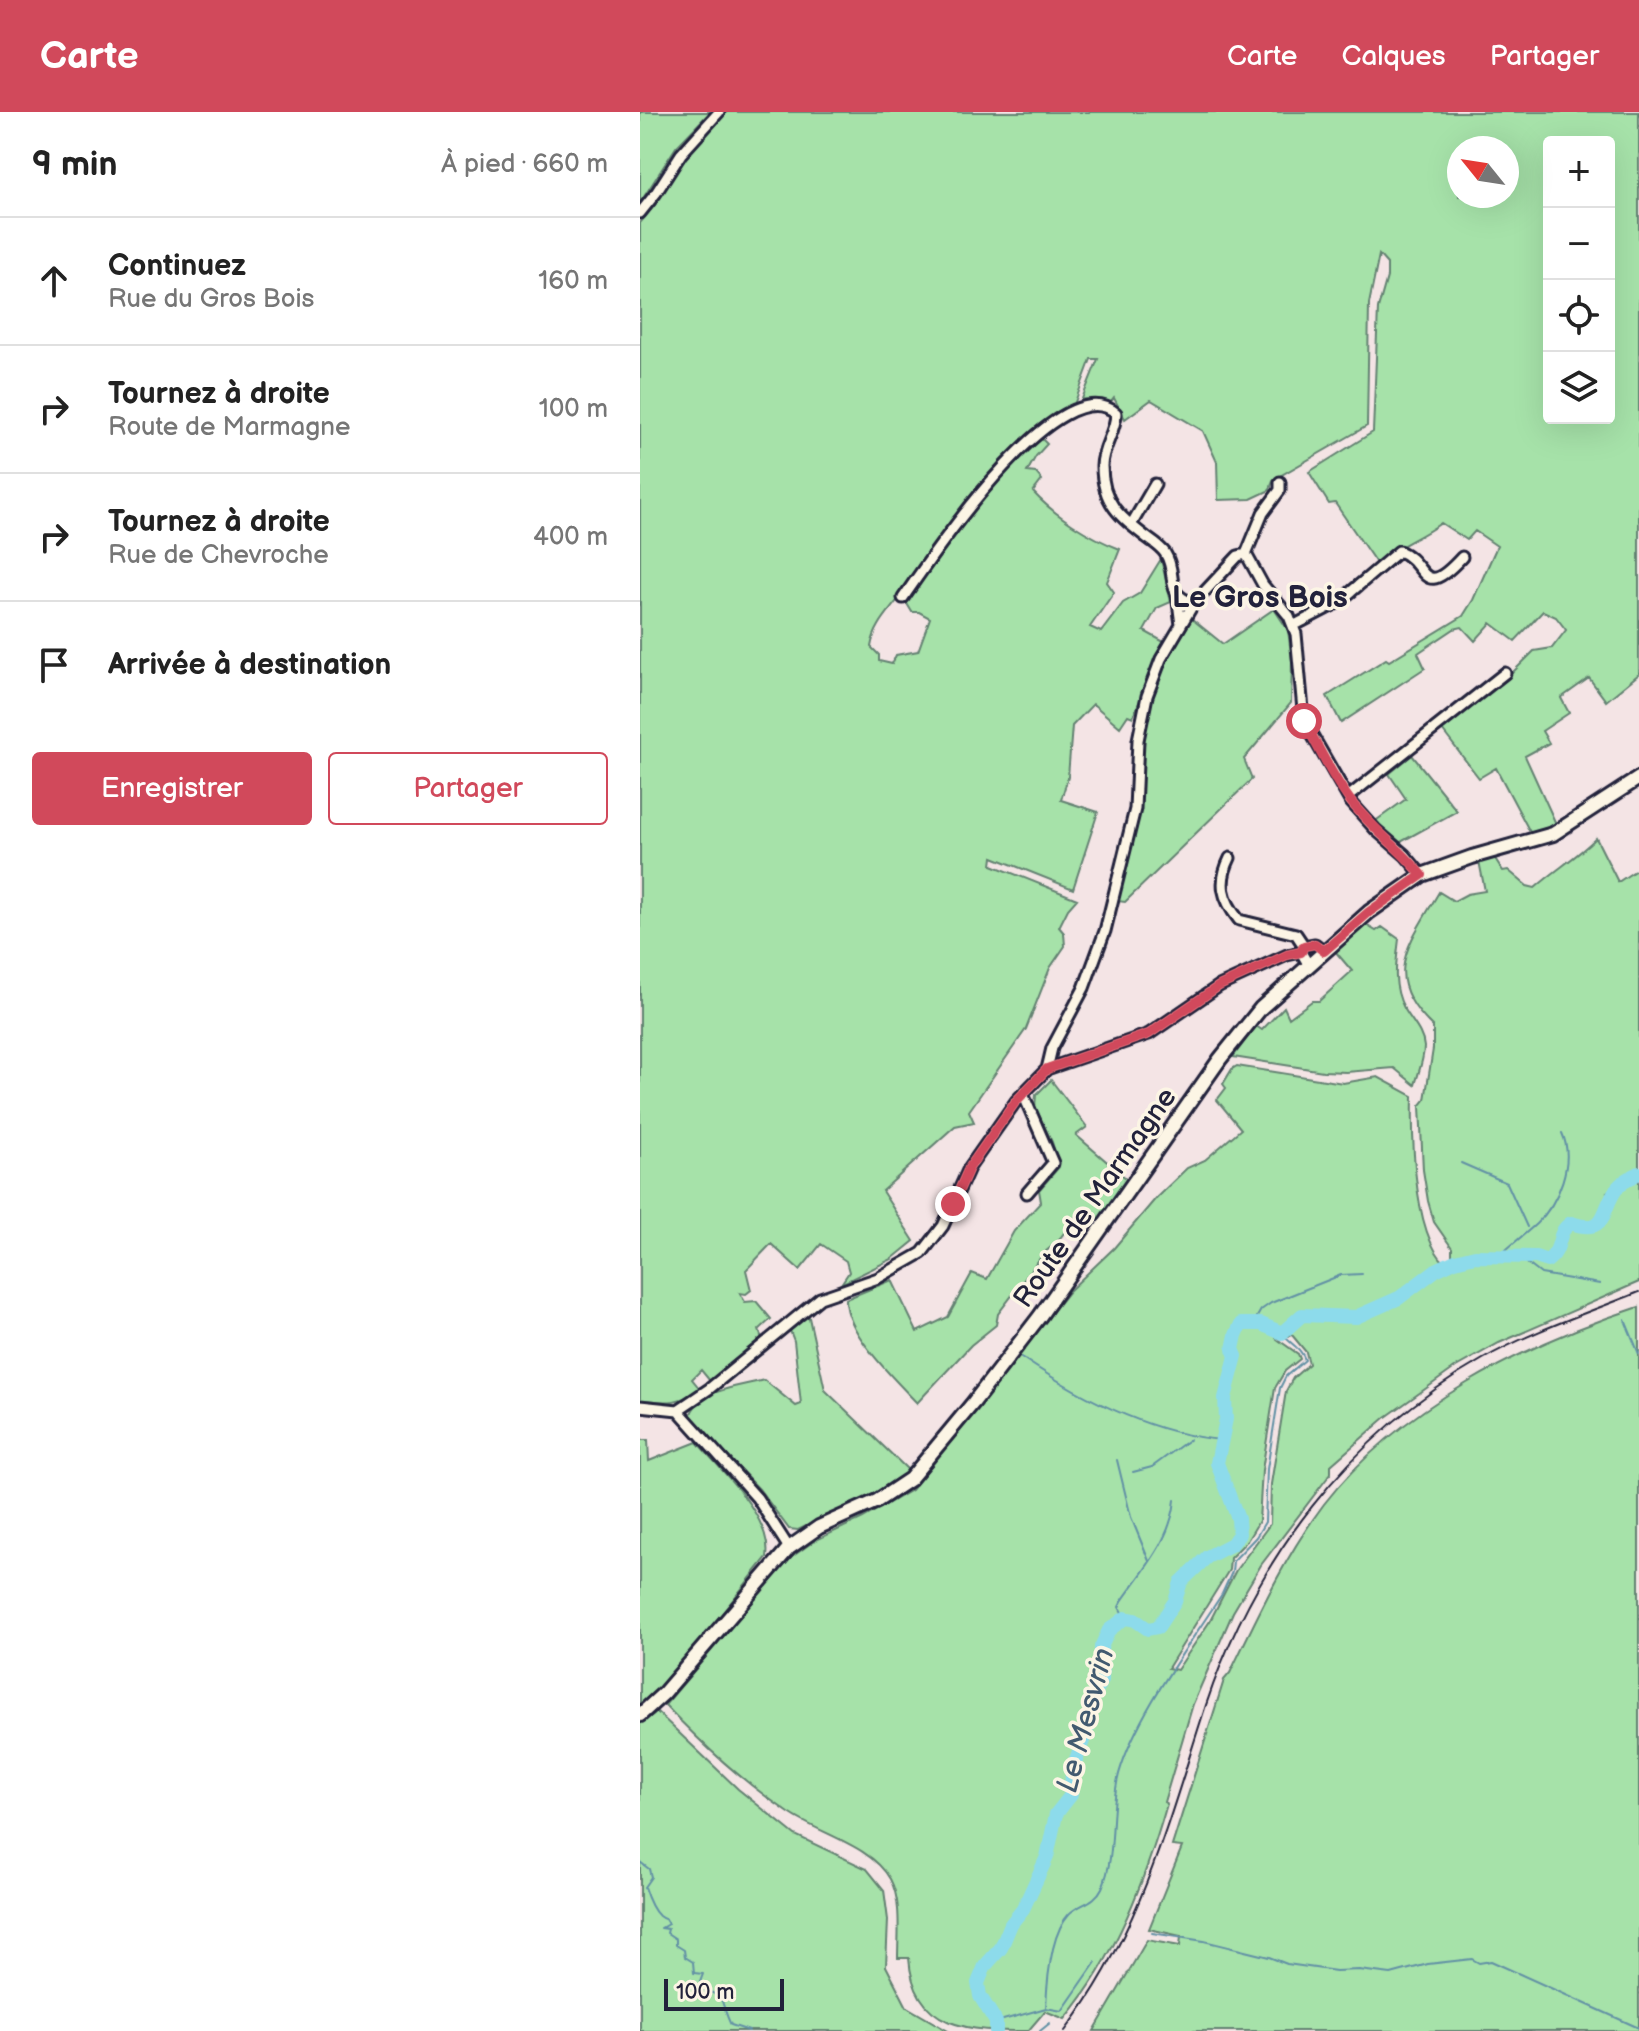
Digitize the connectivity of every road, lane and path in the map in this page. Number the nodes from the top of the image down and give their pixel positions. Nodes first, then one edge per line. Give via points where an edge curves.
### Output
1 (719, 112) edge
2 (640, 213) edge
3 (1280, 482) dead end
4 (1155, 484) dead end
5 (1131, 525) junction
6 (1246, 554) junction
7 (1462, 557) dead end
8 (1177, 594) junction
9 (903, 598) dead end
10 (1194, 603) junction
11 (1181, 625) junction
12 (1293, 626) junction
13 (1505, 673) dead end
14 (1639, 778) edge
15 (1348, 797) junction
16 (1230, 858) dead end
17 (1422, 875) junction
18 (1303, 949) junction
19 (1324, 951) junction
20 (1308, 964) junction
21 (1047, 1069) junction
22 (1023, 1094) junction
23 (1027, 1193) dead end
24 (640, 1406) edge
25 (678, 1410) junction
26 (789, 1548) junction
27 (640, 1715) edge

1 - 2 street via 681,154
3 - 6 street
4 - 5 street
5 - 8 street via 1163,550
5 - 9 street via 1110,505 1103,480 1104,452 1116,413 1110,407 1083,406 1060,416 993,477
6 - 10 street via 1238,556
6 - 12 street
7 - 12 street via 1435,578 1399,551 1339,602
8 - 10 street
8 - 11 street
10 - 11 street
11 - 21 street via 1147,696 1138,740 1135,809 1105,931
12 - 15 street via 1304,721
13 - 15 street
14 - 17 main road, Route de Marmagne via 1553,834
15 - 17 street
16 - 18 street via 1222,885 1239,920 1296,934
17 - 19 main road, Route de Marmagne
18 - 19 street via 1315,944
18 - 20 street
18 - 21 street via 1219,986 1149,1034
19 - 20 main road, Route de Marmagne
20 - 26 main road, Route de Marmagne via 1235,1040 1040,1316 910,1479
21 - 22 street
22 - 23 street via 1053,1163
22 - 25 street via 969,1168 943,1226 922,1253 878,1278 820,1298
24 - 25 street
25 - 26 street via 757,1498
26 - 27 main road, Route de Marmagne

